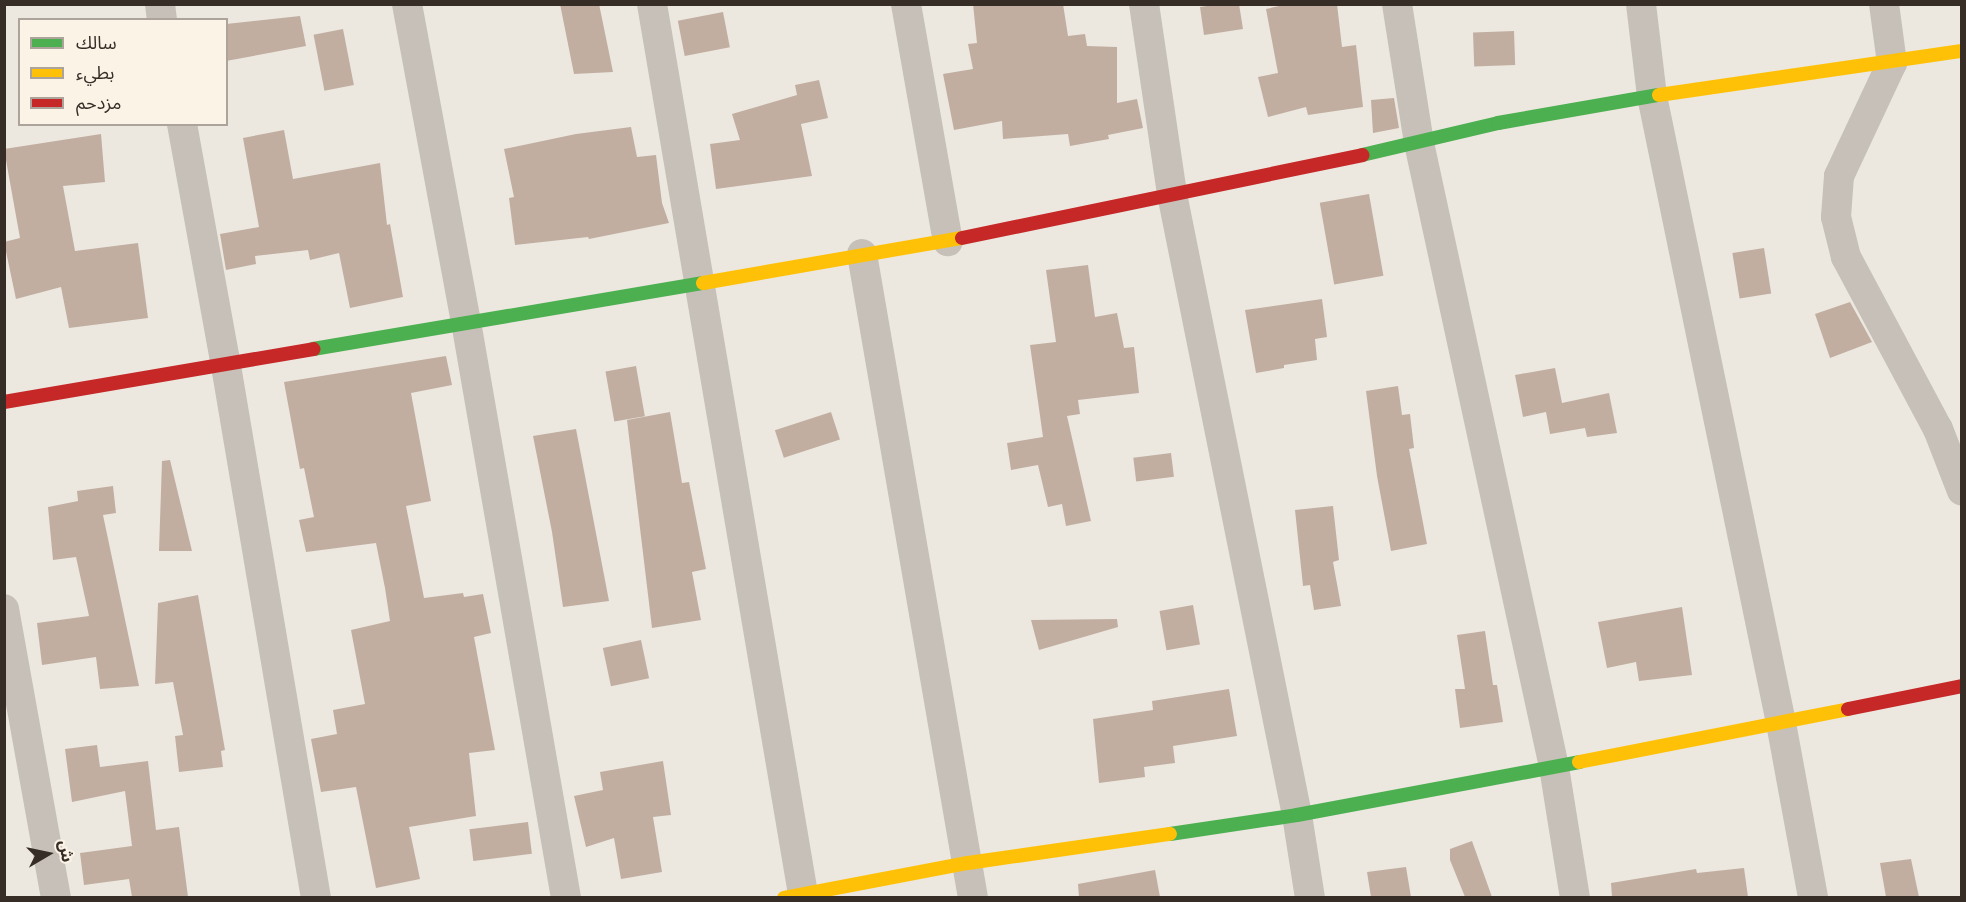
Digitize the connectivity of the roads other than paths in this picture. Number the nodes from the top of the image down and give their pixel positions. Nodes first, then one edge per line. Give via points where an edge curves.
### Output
1 (407, 4) edge
2 (652, 4) edge
3 (906, 4) edge
4 (1144, 4) edge
5 (1397, 4) edge
6 (1641, 4) edge
7 (1884, 4) edge
8 (1962, 51) edge
9 (1892, 63) junction
10 (1652, 96) junction
11 (182, 126) edge
12 (1419, 143) junction
13 (1172, 194) junction
14 (948, 241) junction
15 (862, 254) junction
16 (698, 283) junction
17 (466, 322) junction
18 (226, 366) junction
19 (4, 402) edge
20 (1962, 491) edge
21 (4, 609) edge
22 (1962, 686) edge
23 (1781, 723) junction
24 (1554, 767) junction
25 (1297, 815) junction
26 (968, 862) junction
27 (797, 896) edge
28 (56, 897) edge
29 (316, 897) edge
30 (566, 897) edge
31 (973, 897) edge
32 (1310, 897) edge
33 (1575, 897) edge
34 (1813, 897) edge

1 - 17 street
2 - 16 street
3 - 14 street
4 - 13 street
5 - 12 street
6 - 10 street
7 - 9 street
8 - 9 street
9 - 10 street
9 - 20 street via 1839,176 1836,217 1846,257 1938,429
10 - 12 street via 1498,123
10 - 23 street
11 - 18 street
12 - 13 street
12 - 24 street
13 - 14 street
13 - 25 street
14 - 15 street
15 - 16 street
15 - 26 street
16 - 17 street
16 - 27 street
17 - 18 street
17 - 30 street
18 - 19 street
18 - 29 street
21 - 28 street
22 - 23 street
23 - 24 street
23 - 34 street
24 - 25 street
24 - 33 street
25 - 26 street
25 - 32 street
26 - 27 street
26 - 31 street

